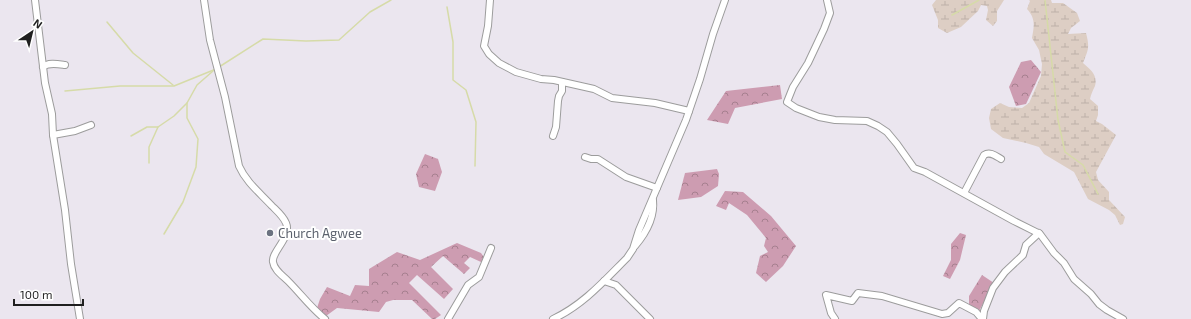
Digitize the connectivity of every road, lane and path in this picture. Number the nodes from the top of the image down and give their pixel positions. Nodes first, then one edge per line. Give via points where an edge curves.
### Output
1 (35, 0) edge
2 (204, 0) edge
3 (490, 0) edge
4 (725, 0) edge
5 (827, 0) edge
6 (65, 65) dead end
7 (43, 67) junction
8 (562, 82) junction
9 (689, 111) junction
10 (91, 125) dead end
11 (53, 135) junction
12 (553, 136) dead end
13 (585, 157) dead end
14 (1001, 159) dead end
15 (657, 188) junction
16 (964, 193) junction
17 (1039, 233) junction
18 (492, 248) dead end
19 (614, 271) junction
20 (604, 281) junction
21 (616, 285) junction
22 (80, 319) edge
23 (325, 319) edge
24 (448, 319) edge
25 (553, 319) edge
26 (650, 319) edge
27 (835, 319) edge
28 (983, 319) edge
29 (1123, 319) edge

1 - 7 street
2 - 23 street via 210,40 239,166 249,182 286,224 287,231 273,264
3 - 8 street via 484,46 489,54 516,72
4 - 9 street
5 - 16 street via 830,13 824,29 787,102 819,117 867,122 878,126 887,132 914,168
6 - 7 street via 48,64
7 - 11 street via 52,114
8 - 9 street via 597,90 612,98 654,103
8 - 12 street
9 - 15 street
10 - 11 street
11 - 22 street
13 - 15 street via 598,159 626,177
14 - 16 street via 990,153 984,155
15 - 19 street via 653,199 653,214 644,235
16 - 17 street
17 - 28 street via 1026,245 1023,255 993,288
17 - 29 street via 1074,279 1103,307
18 - 24 street via 479,277 468,285
19 - 20 street
19 - 21 street
20 - 21 street
20 - 25 street via 571,309
21 - 26 street
27 - 28 street via 826,295 852,300 858,293 882,296 942,314 948,313 959,303

